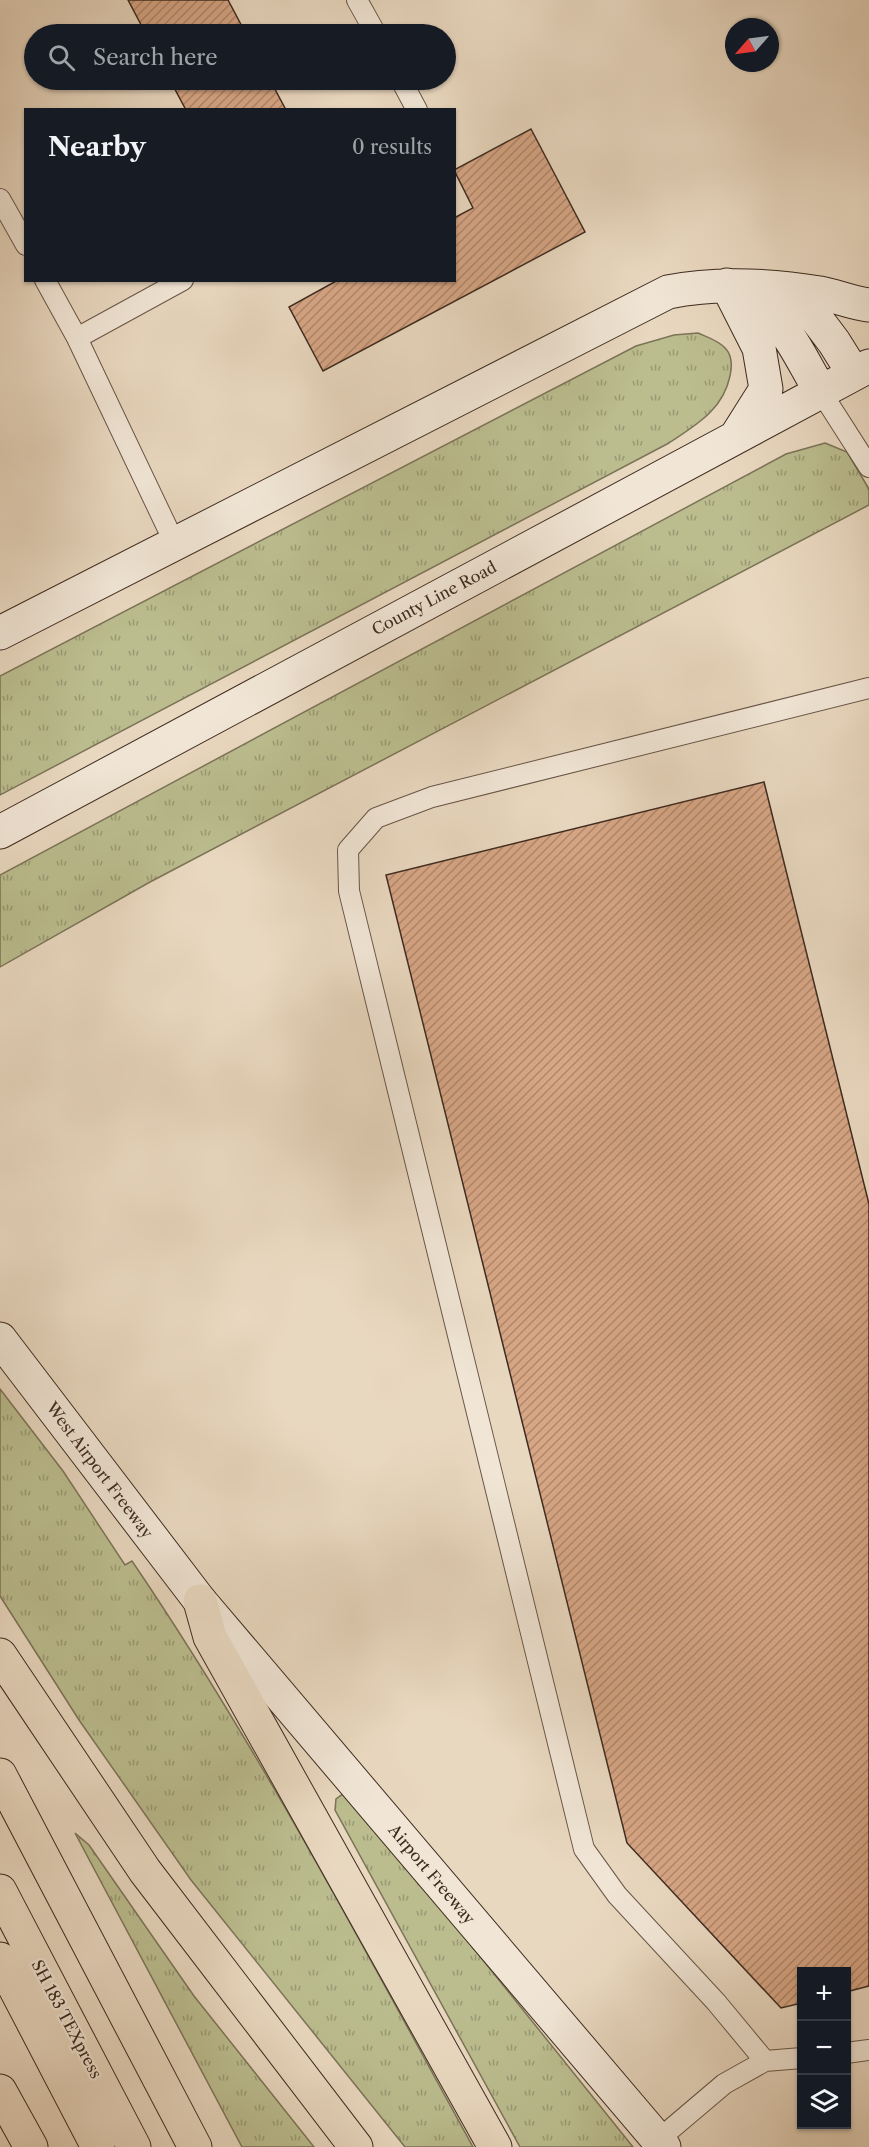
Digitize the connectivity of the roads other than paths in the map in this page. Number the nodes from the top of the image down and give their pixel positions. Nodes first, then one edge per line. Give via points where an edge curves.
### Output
1 (357, 0) edge
2 (370, 24) edge
3 (406, 90) edge
4 (416, 108) edge
5 (0, 200) edge
6 (24, 242) edge
7 (46, 282) edge
8 (179, 282) edge
9 (727, 285) junction
10 (869, 305) edge
11 (77, 338) junction
12 (861, 370) edge
13 (821, 392) junction
14 (736, 437) junction
15 (869, 467) edge
16 (175, 544) junction
17 (0, 633) edge
18 (869, 688) edge
19 (0, 832) edge
20 (0, 1339) edge
21 (200, 1601) junction
22 (0, 1654) edge
23 (0, 1774) edge
24 (0, 1891) edge
25 (0, 1959) edge
26 (869, 2049) edge
27 (851, 2052) edge
28 (797, 2058) edge
29 (765, 2061) junction
30 (0, 2091) edge
31 (661, 2143) edge
32 (31, 2147) edge
33 (98, 2147) edge
34 (134, 2147) edge
35 (195, 2147) edge
36 (356, 2147) edge
37 (495, 2147) edge

1 - 2 lane
3 - 4 lane
5 - 6 lane
7 - 11 lane
8 - 11 lane
9 - 10 main road via 820,293
9 - 12 main road via 803,301
9 - 13 main road via 757,299 778,319
9 - 14 main road via 759,348 766,389
9 - 16 main road via 668,291
11 - 16 lane
12 - 13 main road, County Line Road
13 - 14 main road, County Line Road
13 - 15 lane
14 - 19 main road, County Line Road
16 - 17 main road
18 - 29 lane via 432,797 376,818 348,850 352,903 584,1849 617,1895
20 - 21 main road, West Airport Freeway
21 - 31 main road, Airport Freeway
21 - 37 highway via 210,1638
22 - 36 highway via 145,1871
23 - 35 highway
24 - 34 highway, SH 183 TEXpress
25 - 33 highway, SH 183 TEXpress
26 - 27 lane
28 - 29 lane
29 - 31 lane via 724,2084
30 - 32 highway

